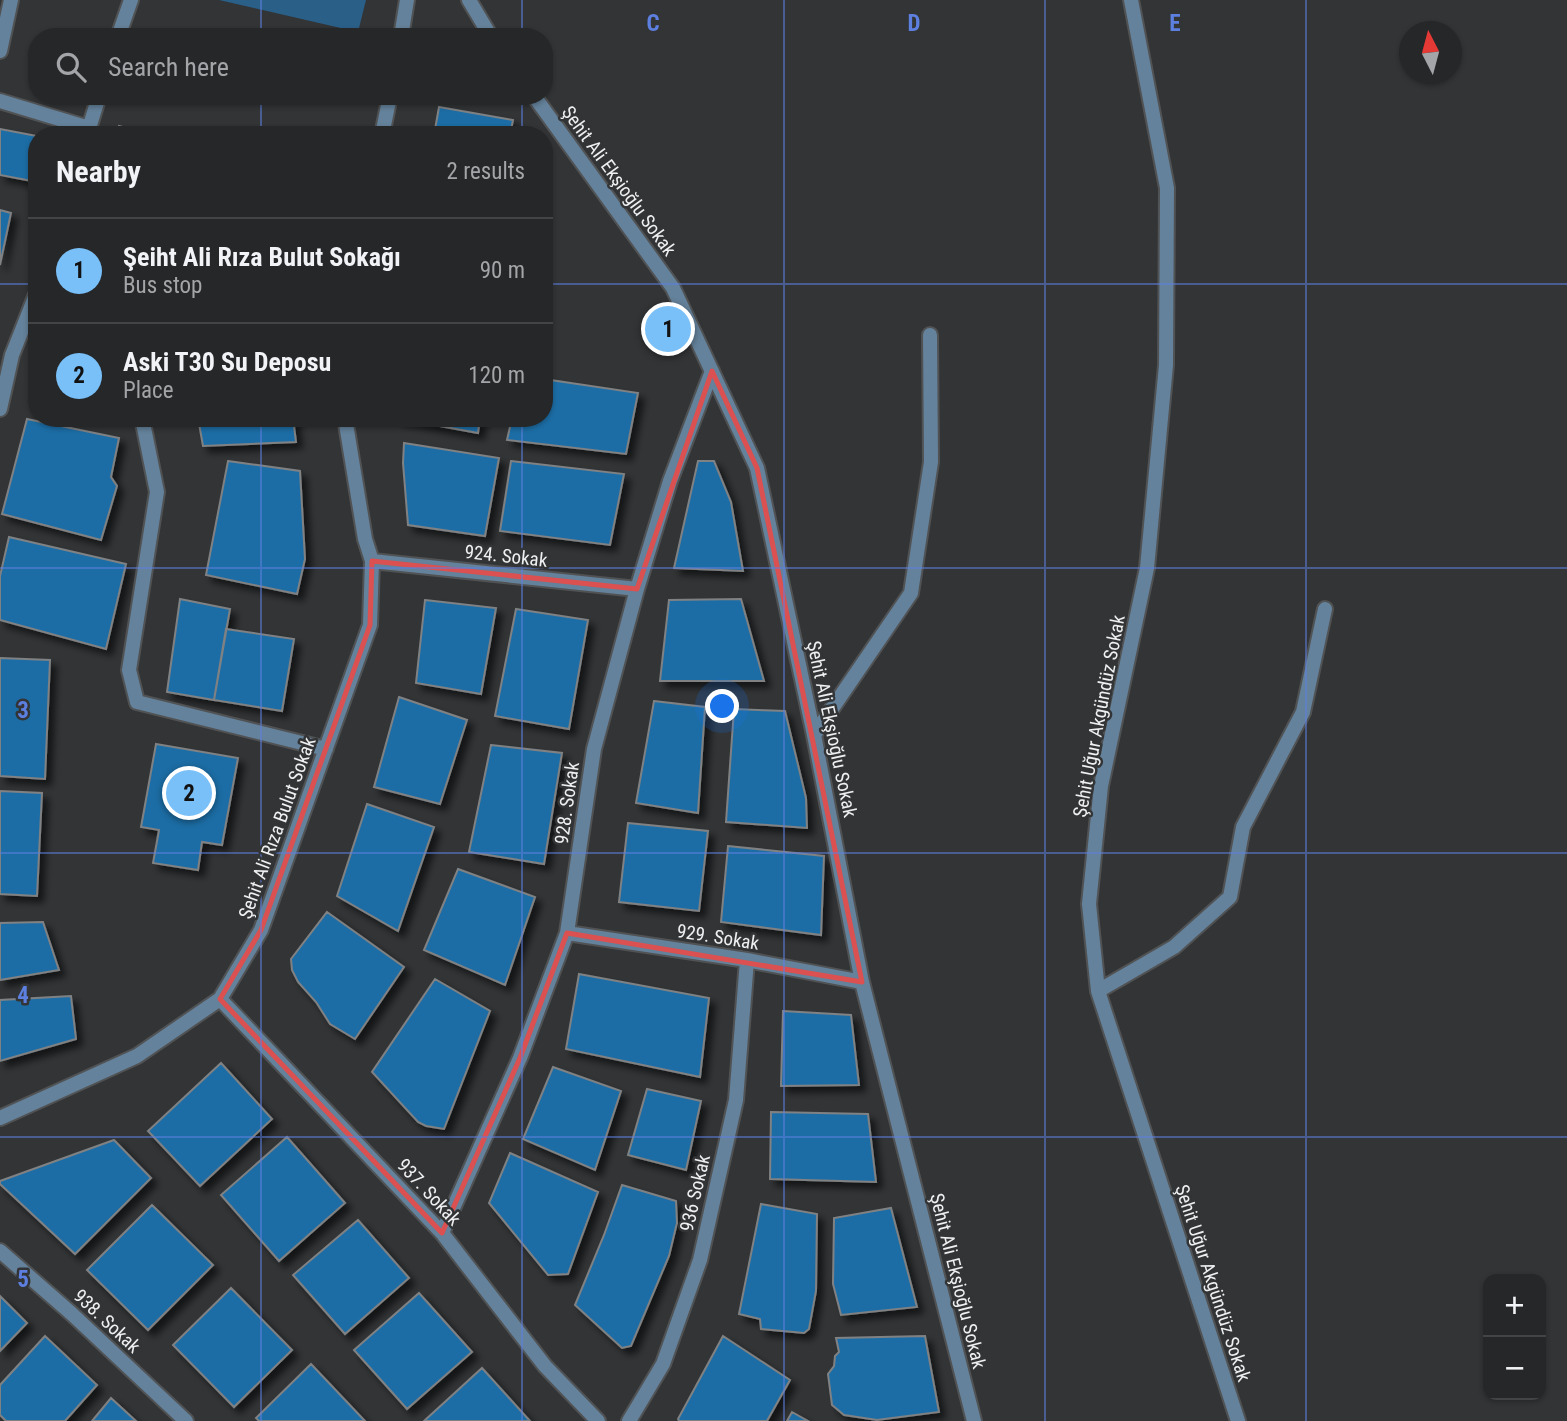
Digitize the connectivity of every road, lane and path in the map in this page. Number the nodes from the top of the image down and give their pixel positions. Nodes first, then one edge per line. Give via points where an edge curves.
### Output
1 (11, 0) edge
2 (131, 0) edge
3 (407, 0) edge
4 (469, 0) edge
5 (1131, 0) edge
6 (121, 28) edge
7 (402, 28) edge
8 (486, 28) edge
9 (0, 51) edge
10 (0, 101) edge
11 (96, 105) edge
12 (388, 105) edge
13 (541, 105) edge
14 (71, 126) edge
15 (90, 126) edge
16 (384, 126) edge
17 (28, 310) edge
18 (930, 335) dead end
19 (6, 353) edge
20 (712, 370) junction
21 (0, 409) edge
22 (144, 427) edge
23 (346, 427) edge
24 (372, 561) junction
25 (637, 589) junction
26 (1325, 609) dead end
27 (814, 735) junction
28 (326, 749) junction
29 (567, 933) junction
30 (747, 960) junction
31 (862, 982) junction
32 (1098, 991) junction
33 (220, 999) junction
34 (0, 1118) edge
35 (442, 1233) junction
36 (0, 1251) edge
37 (186, 1421) edge
38 (598, 1421) edge
39 (629, 1421) edge
40 (974, 1421) edge
41 (1238, 1421) edge

1 - 9 street
2 - 6 street
3 - 7 street
4 - 8 street
5 - 32 street, Şehit Uğur Akgündüz Sokak via 1167,188 1166,365 1147,568 1101,786 1089,904
10 - 14 street
11 - 15 street
12 - 16 street
13 - 20 street, Şehit Ali Ekşioğlu Sokak via 673,288
17 - 19 street
18 - 27 street via 931,462 911,593
19 - 21 street
20 - 25 street, 928. Sokak via 670,481
20 - 27 street, Şehit Ali Ekşioğlu Sokak via 757,468
22 - 28 street via 157,492 129,670 137,702
23 - 24 street, Şehit Ali Rıza Bulut Sokak
24 - 25 street, 924. Sokak
24 - 28 street, Şehit Ali Rıza Bulut Sokak via 370,625
25 - 29 street, 928. Sokak via 594,749
26 - 32 street via 1303,712 1242,827 1230,897 1174,947
27 - 31 street, Şehit Ali Ekşioğlu Sokak
28 - 33 street, Şehit Ali Rıza Bulut Sokak via 261,930
29 - 30 street, 929. Sokak
29 - 35 street, 928. Sokak via 520,1058
30 - 31 street, 929. Sokak
30 - 39 street, 936 Sokak via 736,1100 700,1260 663,1364
31 - 40 street, Şehit Ali Ekşioğlu Sokak
32 - 41 street, Şehit Uğur Akgündüz Sokak
33 - 34 street, Şehit Ali Rıza Bulut Sokak via 137,1056
33 - 35 street, 937. Sokak
35 - 38 street, 937. Sokak via 545,1366
36 - 37 street, 938. Sokak

